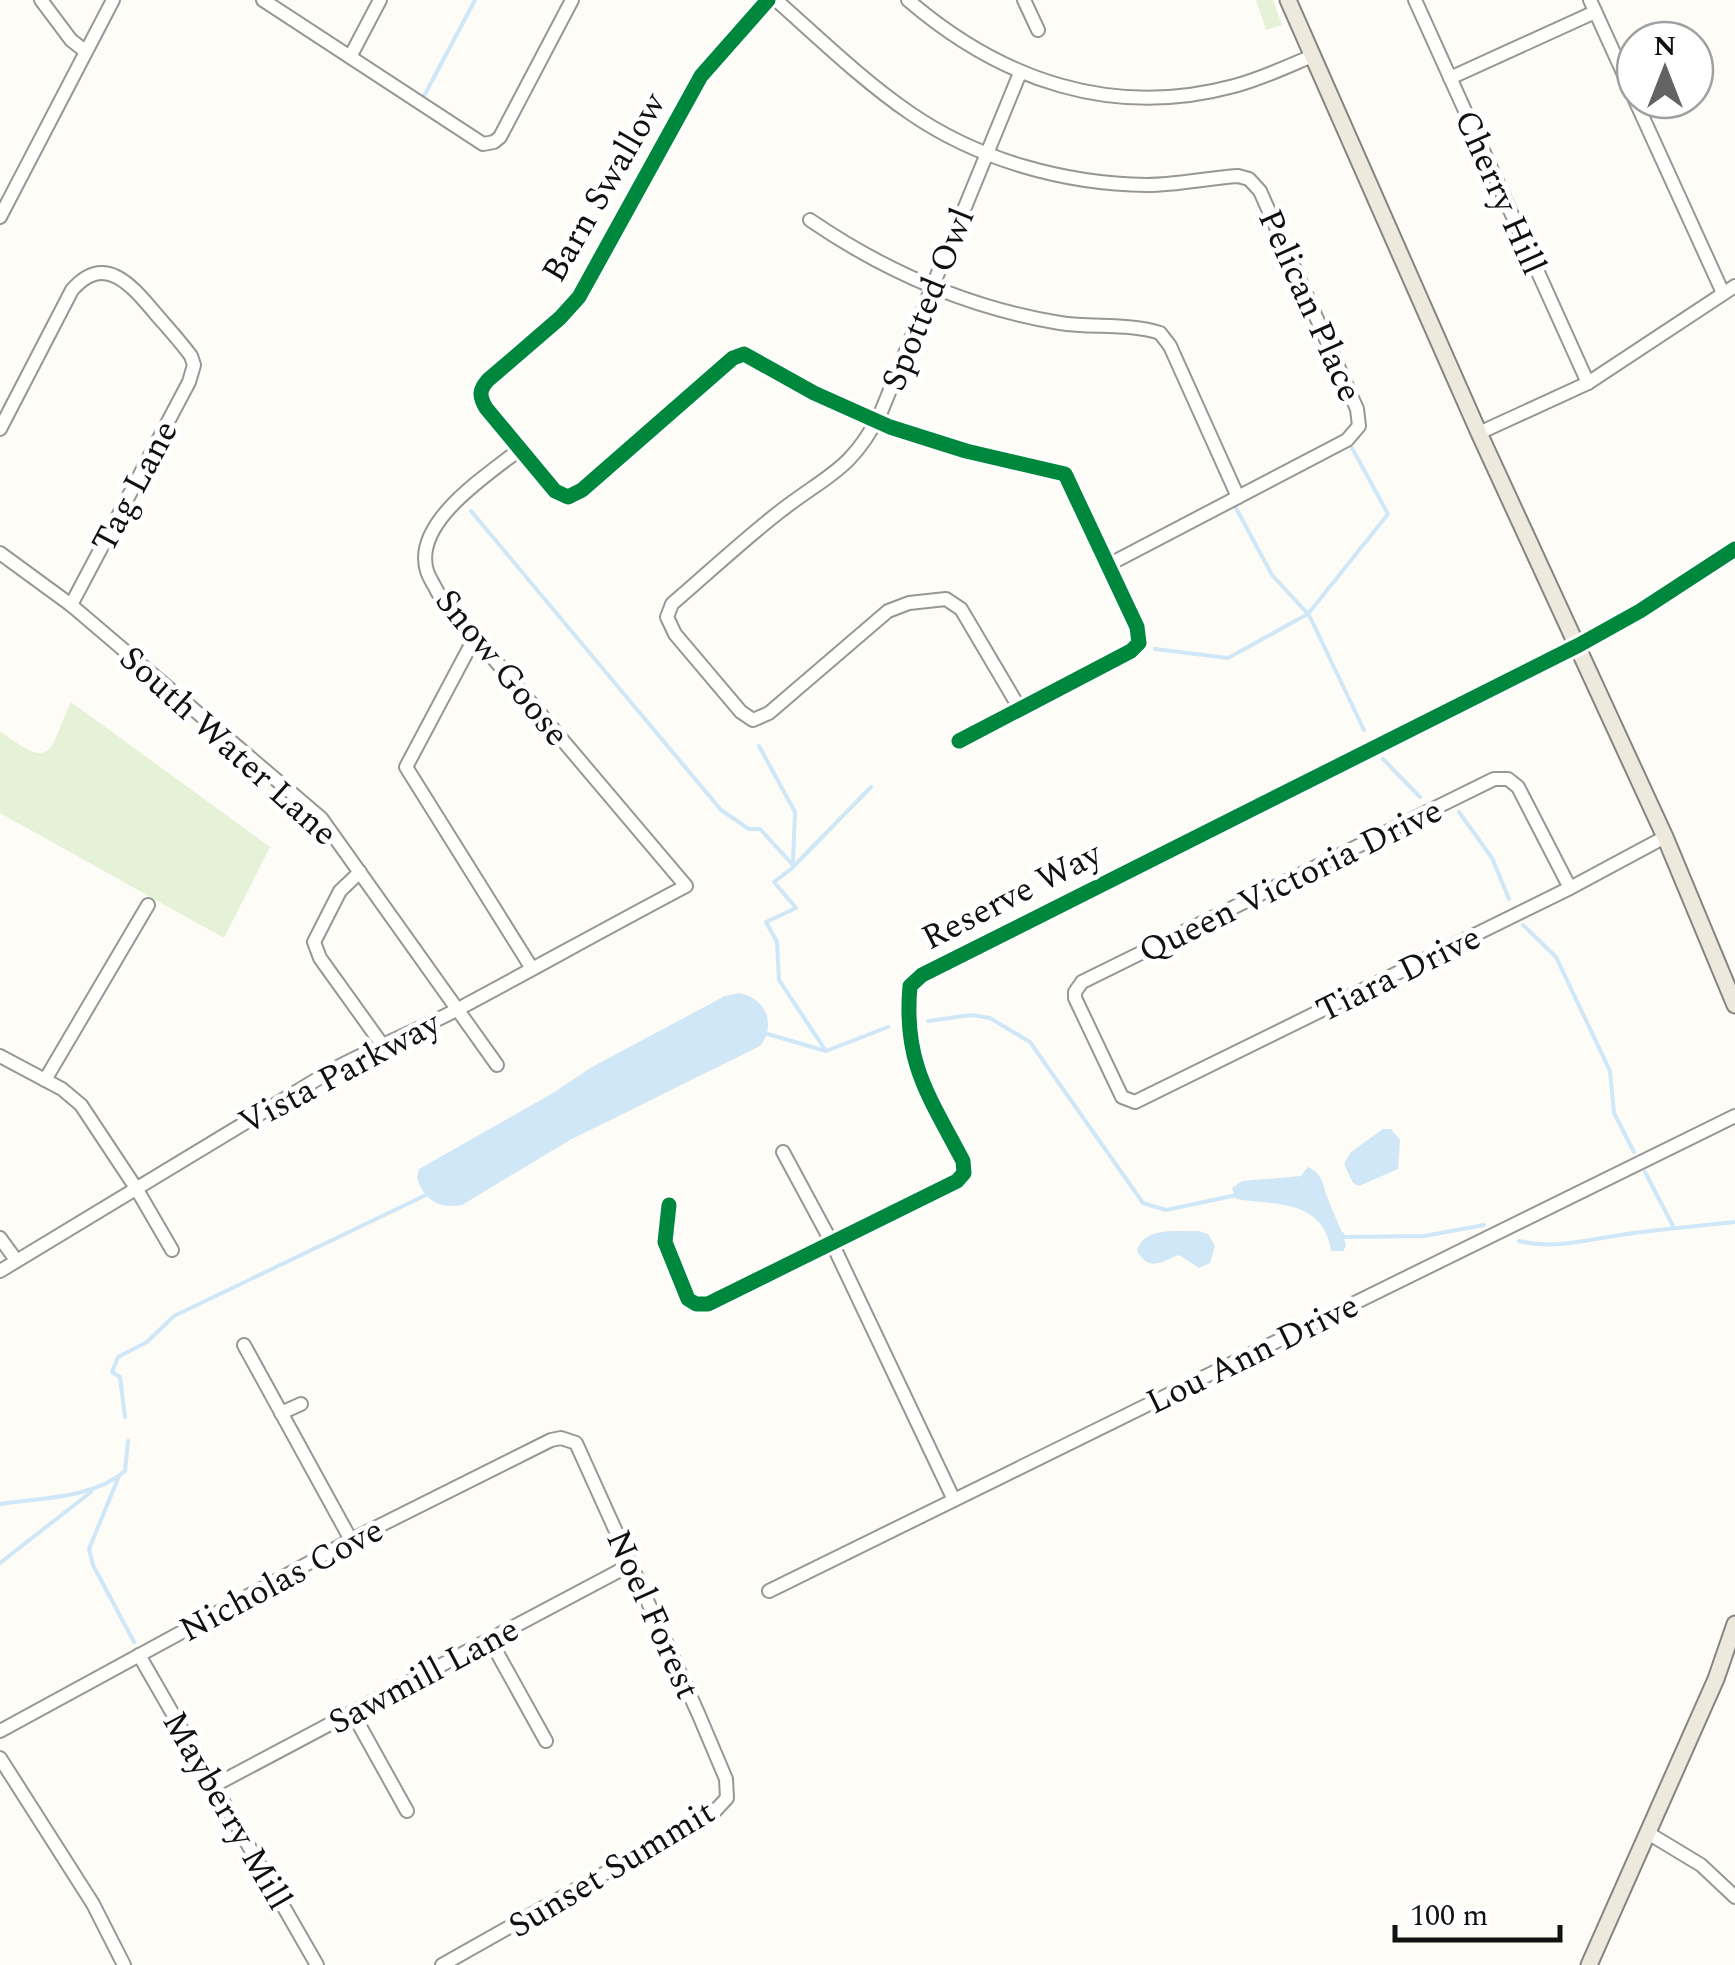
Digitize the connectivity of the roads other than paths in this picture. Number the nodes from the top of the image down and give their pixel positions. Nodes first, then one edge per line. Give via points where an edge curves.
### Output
1 (42, 0) edge
2 (114, 0) edge
3 (263, 0) edge
4 (380, 0) edge
5 (572, 0) edge
6 (768, 0) edge
7 (776, 0) edge
8 (908, 0) edge
9 (1024, 0) edge
10 (1288, 0) edge
11 (1415, 0) edge
12 (1592, 6) edge
13 (1038, 30) dead end
14 (85, 51) junction
15 (1312, 56) junction
16 (1615, 56) edge
17 (350, 57) junction
18 (1020, 73) junction
19 (1450, 78) junction
20 (1645, 120) edge
21 (987, 153) junction
22 (0, 217) edge
23 (810, 220) dead end
24 (933, 287) junction
25 (1729, 289) edge
26 (1588, 384) junction
27 (876, 421) junction
28 (0, 429) edge
29 (1479, 433) junction
30 (520, 448) junction
31 (1238, 497) junction
32 (1735, 549) edge
33 (0, 552) edge
34 (1108, 565) junction
35 (71, 606) junction
36 (476, 637) junction
37 (1579, 645) junction
38 (1020, 709) junction
39 (959, 741) dead end
40 (1665, 837) junction
41 (360, 872) junction
42 (686, 886) joint
43 (1570, 888) junction
44 (148, 904) dead end
45 (531, 966) junction
46 (1735, 1006) edge
47 (458, 1009) junction
48 (381, 1043) junction
49 (0, 1056) edge
50 (496, 1065) dead end
51 (46, 1080) junction
52 (1129, 1102) joint
53 (1735, 1116) edge
54 (783, 1152) dead end
55 (136, 1188) junction
56 (669, 1205) dead end
57 (0, 1238) edge
58 (832, 1243) junction
59 (172, 1250) dead end
60 (16, 1260) junction
61 (0, 1271) edge
62 (244, 1344) dead end
63 (301, 1404) dead end
64 (282, 1414) junction
65 (566, 1439) joint
66 (954, 1500) junction
67 (350, 1540) junction
68 (632, 1564) junction
69 (769, 1591) dead end
70 (1735, 1624) edge
71 (490, 1640) junction
72 (139, 1655) junction
73 (352, 1712) junction
74 (0, 1731) edge
75 (546, 1741) dead end
76 (0, 1758) edge
77 (215, 1785) junction
78 (728, 1798) joint
79 (406, 1810) dead end
80 (1648, 1832) junction
81 (1735, 1897) edge
82 (120, 1964) edge
83 (317, 1965) edge
84 (442, 1965) edge
85 (1589, 1965) edge

1 - 14 street
2 - 14 street
3 - 17 street
4 - 17 street
5 - 17 street via 500,136 489,144 472,140
6 - 30 street, Barn Swallow via 701,76 579,297 480,393
7 - 21 street, Pelican Place via 894,102
8 - 18 street via 962,42
9 - 13 street
10 - 15 main road
11 - 19 street, Cherry Hill
12 - 16 street
12 - 19 street
14 - 22 street
15 - 18 street via 1234,86 1164,97 1091,92
15 - 29 main road
18 - 21 street, Spotted Owl
19 - 26 street, Cherry Hill
20 - 25 street
21 - 24 street, Spotted Owl
21 - 31 street, Pelican Place via 1090,181 1160,185 1238,176 1253,182 1360,426 1346,440
23 - 24 street
24 - 27 street, Spotted Owl
24 - 31 street via 1017,314 1160,333
25 - 26 street
26 - 29 street
27 - 30 street via 744,354 568,497
27 - 34 street via 966,451 1062,472
27 - 38 street, Spotted Owl via 847,465 767,522 672,604 671,629 753,720 879,616 938,598 958,604
28 - 35 street, Tag Lane via 72,290 85,278 112,275 133,287 194,365
29 - 37 main road
30 - 36 street, Snow Goose via 450,506 426,548 426,569 438,592
31 - 34 street
32 - 37 street
33 - 35 street, South Water Lane
34 - 38 street via 1139,643
35 - 41 street, South Water Lane via 321,818
36 - 42 street, Snow Goose
36 - 45 street via 406,767
37 - 40 main road
37 - 58 street, Reserve Way via 922,975 910,986 908,1002 915,1066 964,1173
38 - 39 street
40 - 43 street, Tiara Drive
40 - 46 main road
41 - 47 street, South Water Lane
41 - 48 street via 340,891 314,942
42 - 45 street, Vista Parkway
43 - 52 street, Tiara Drive
43 - 52 street, Queen Victoria Drive via 1518,787 1494,779 1082,982 1077,1004
44 - 51 street
45 - 47 street, Vista Parkway
47 - 48 street, Vista Parkway
47 - 50 street, South Water Lane
48 - 55 street, Vista Parkway
49 - 51 street
51 - 55 street via 81,1105
53 - 66 street, Lou Ann Drive
54 - 58 street
55 - 59 street
55 - 60 street, Vista Parkway
56 - 58 street, Reserve Way via 665,1242 696,1304
57 - 60 street
58 - 66 street
60 - 61 street, Vista Parkway
62 - 64 street
63 - 64 street
64 - 67 street
65 - 67 street, Nicholas Cove via 551,1440
65 - 68 street, Noel Forest via 580,1447
66 - 69 street, Lou Ann Drive
67 - 72 street, Nicholas Cove
68 - 71 street, Sawmill Lane
68 - 78 street, Noel Forest
70 - 80 main road
71 - 73 street, Sawmill Lane
71 - 75 street
72 - 74 street, Nicholas Cove
72 - 77 street, Mayberry Mill
73 - 77 street, Sawmill Lane
73 - 79 street
76 - 82 street via 93,1904
77 - 83 street, Mayberry Mill
78 - 84 street, Sunset Summit
80 - 81 street via 1702,1865
80 - 85 main road

